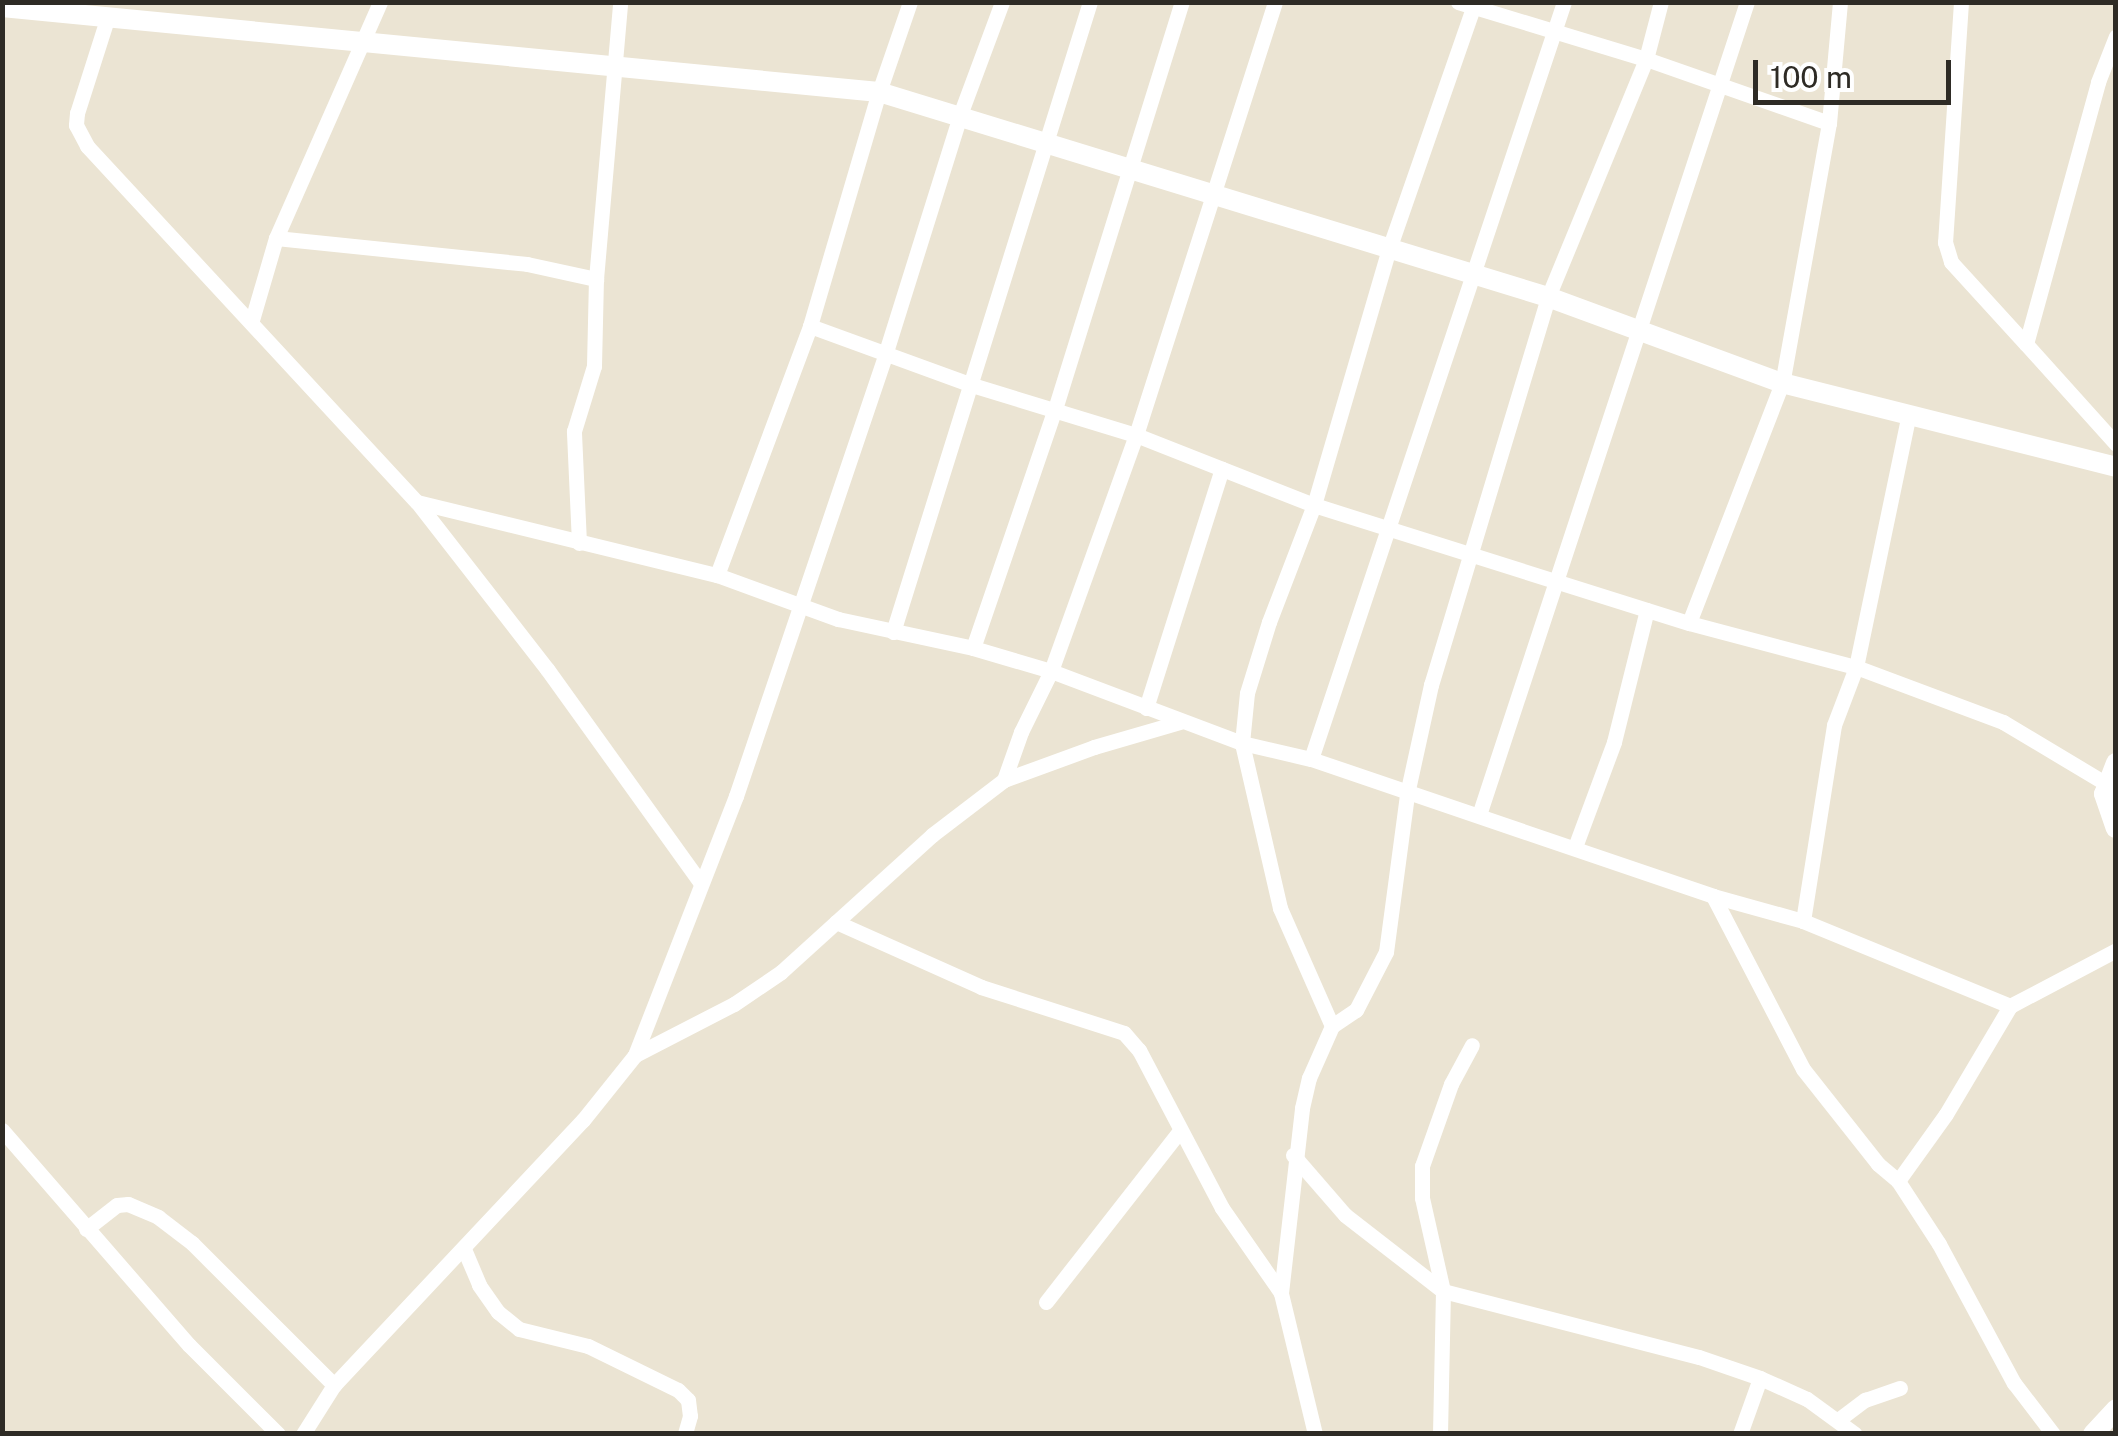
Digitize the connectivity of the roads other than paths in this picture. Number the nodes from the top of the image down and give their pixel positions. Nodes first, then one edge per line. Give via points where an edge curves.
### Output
1 (380, 2) edge
2 (620, 2) edge
3 (910, 2) edge
4 (1002, 2) edge
5 (1090, 2) edge
6 (1182, 2) edge
7 (1275, 2) edge
8 (1564, 2) edge
9 (1661, 2) edge
10 (1747, 2) edge
11 (1840, 2) edge
12 (1961, 2) edge
13 (1469, 4) edge
14 (2, 7) edge
15 (108, 16) junction
16 (1555, 31) junction
17 (2116, 36) edge
18 (364, 40) junction
19 (1646, 59) junction
20 (616, 67) junction
21 (1720, 85) junction
22 (878, 92) junction
23 (960, 115) junction
24 (1829, 124) junction
25 (1044, 141) junction
26 (1130, 166) junction
27 (1216, 194) junction
28 (276, 238) junction
29 (1389, 249) junction
30 (1472, 274) junction
31 (596, 280) junction
32 (1548, 296) junction
33 (252, 320) junction
34 (810, 326) junction
35 (1641, 331) junction
36 (2026, 344) junction
37 (885, 355) junction
38 (1782, 382) junction
39 (972, 384) junction
40 (1055, 409) junction
41 (1909, 413) junction
42 (1136, 435) junction
43 (2116, 444) edge
44 (2116, 466) edge
45 (1222, 469) junction
46 (416, 502) junction
47 (1314, 505) junction
48 (1390, 528) junction
49 (579, 543) junction
50 (1474, 552) junction
51 (717, 576) junction
52 (1555, 583) junction
53 (798, 606) junction
54 (1647, 610) junction
55 (1689, 624) junction
56 (893, 632) junction
57 (974, 648) junction
58 (1856, 667) junction
59 (1051, 672) junction
60 (1146, 708) junction
61 (1180, 722) junction
62 (1242, 743) junction
63 (1311, 759) junction
64 (2116, 764) edge
65 (1004, 780) junction
66 (2105, 784) junction
67 (1407, 794) junction
68 (1479, 815) junction
69 (2116, 828) edge
70 (1574, 847) junction
71 (700, 882) junction
72 (1714, 896) junction
73 (1803, 921) junction
74 (836, 922) junction
75 (2116, 950) edge
76 (2010, 1006) junction
77 (1332, 1026) junction
78 (1472, 1045) dead end
79 (635, 1055) junction
80 (2, 1130) edge
81 (1179, 1132) junction
82 (1293, 1155) junction
83 (1898, 1181) junction
84 (86, 1229) junction
85 (464, 1249) junction
86 (1443, 1290) junction
87 (1281, 1293) junction
88 (1046, 1302) dead end
89 (1760, 1378) junction
90 (334, 1386) junction
91 (1900, 1388) dead end
92 (2116, 1409) edge
93 (1848, 1429) edge
94 (278, 1434) edge
95 (303, 1434) edge
96 (685, 1434) edge
97 (1315, 1434) edge
98 (1440, 1434) edge
99 (1740, 1434) edge
100 (2053, 1434) edge
101 (2093, 1434) edge

1 - 18 street
2 - 20 street
3 - 22 street
4 - 23 street
5 - 25 street
6 - 26 street
7 - 27 street
8 - 16 street
9 - 19 street
10 - 21 street
11 - 24 street
12 - 36 street via 1946,242 1952,262
13 - 16 street
13 - 29 street
14 - 15 street
15 - 18 street
15 - 33 street via 77,113 80,134
16 - 19 street
16 - 30 street
17 - 36 street
18 - 20 street
18 - 28 street
19 - 21 street
19 - 32 street
20 - 22 street
20 - 31 street
21 - 24 street
21 - 35 street
22 - 23 street
22 - 34 street
23 - 25 street
23 - 37 street
24 - 38 street
25 - 26 street
25 - 39 street
26 - 27 street
26 - 40 street
27 - 29 street
27 - 42 street
28 - 31 street via 527,264
28 - 33 street
29 - 30 street
29 - 47 street
30 - 32 street
30 - 48 street
31 - 49 street via 594,366 574,431
32 - 35 street
32 - 50 street
33 - 46 street
34 - 37 street
34 - 51 street
35 - 38 street
35 - 52 street
36 - 43 street
37 - 39 street
37 - 53 street
38 - 41 street
38 - 55 street
39 - 40 street
39 - 56 street
40 - 42 street
40 - 57 street
41 - 44 street
41 - 58 street
42 - 45 street
42 - 59 street
45 - 47 street
45 - 60 street
46 - 49 street
46 - 71 street
47 - 48 street
47 - 62 street via 1247,693
48 - 50 street
48 - 63 street
49 - 51 street
50 - 52 street
50 - 67 street via 1431,685
51 - 53 street
52 - 54 street
52 - 68 street
53 - 56 street
53 - 71 street via 736,796
54 - 55 street
54 - 70 street via 1614,742
55 - 58 street
56 - 57 street
57 - 59 street
58 - 66 street via 2003,722
58 - 73 street via 1834,724
59 - 60 street
59 - 65 street
60 - 61 street
61 - 62 street
61 - 65 street
62 - 63 street
62 - 77 street via 1280,908
63 - 67 street
64 - 66 street
65 - 74 street
66 - 69 street via 2106,809
67 - 68 street
67 - 77 street via 1386,952 1356,1010
68 - 70 street
70 - 72 street
71 - 79 street
72 - 73 street
72 - 83 street via 1803,1069
73 - 76 street
74 - 79 street via 734,1004
74 - 81 street via 982,987 1124,1033
75 - 76 street
76 - 83 street
77 - 82 street via 1309,1078
78 - 86 street via 1422,1166 1422,1198
79 - 85 street
80 - 84 street
81 - 87 street
81 - 88 street
82 - 86 street via 1345,1214
82 - 87 street
83 - 100 street via 2014,1382
84 - 90 street via 117,1204 158,1216
84 - 94 street
85 - 90 street
85 - 96 street via 489,1299 519,1329 588,1346 678,1390 688,1400
86 - 89 street
86 - 98 street
87 - 97 street
89 - 93 street via 1807,1398
89 - 99 street
90 - 95 street
91 - 93 street via 1865,1400
92 - 101 street

